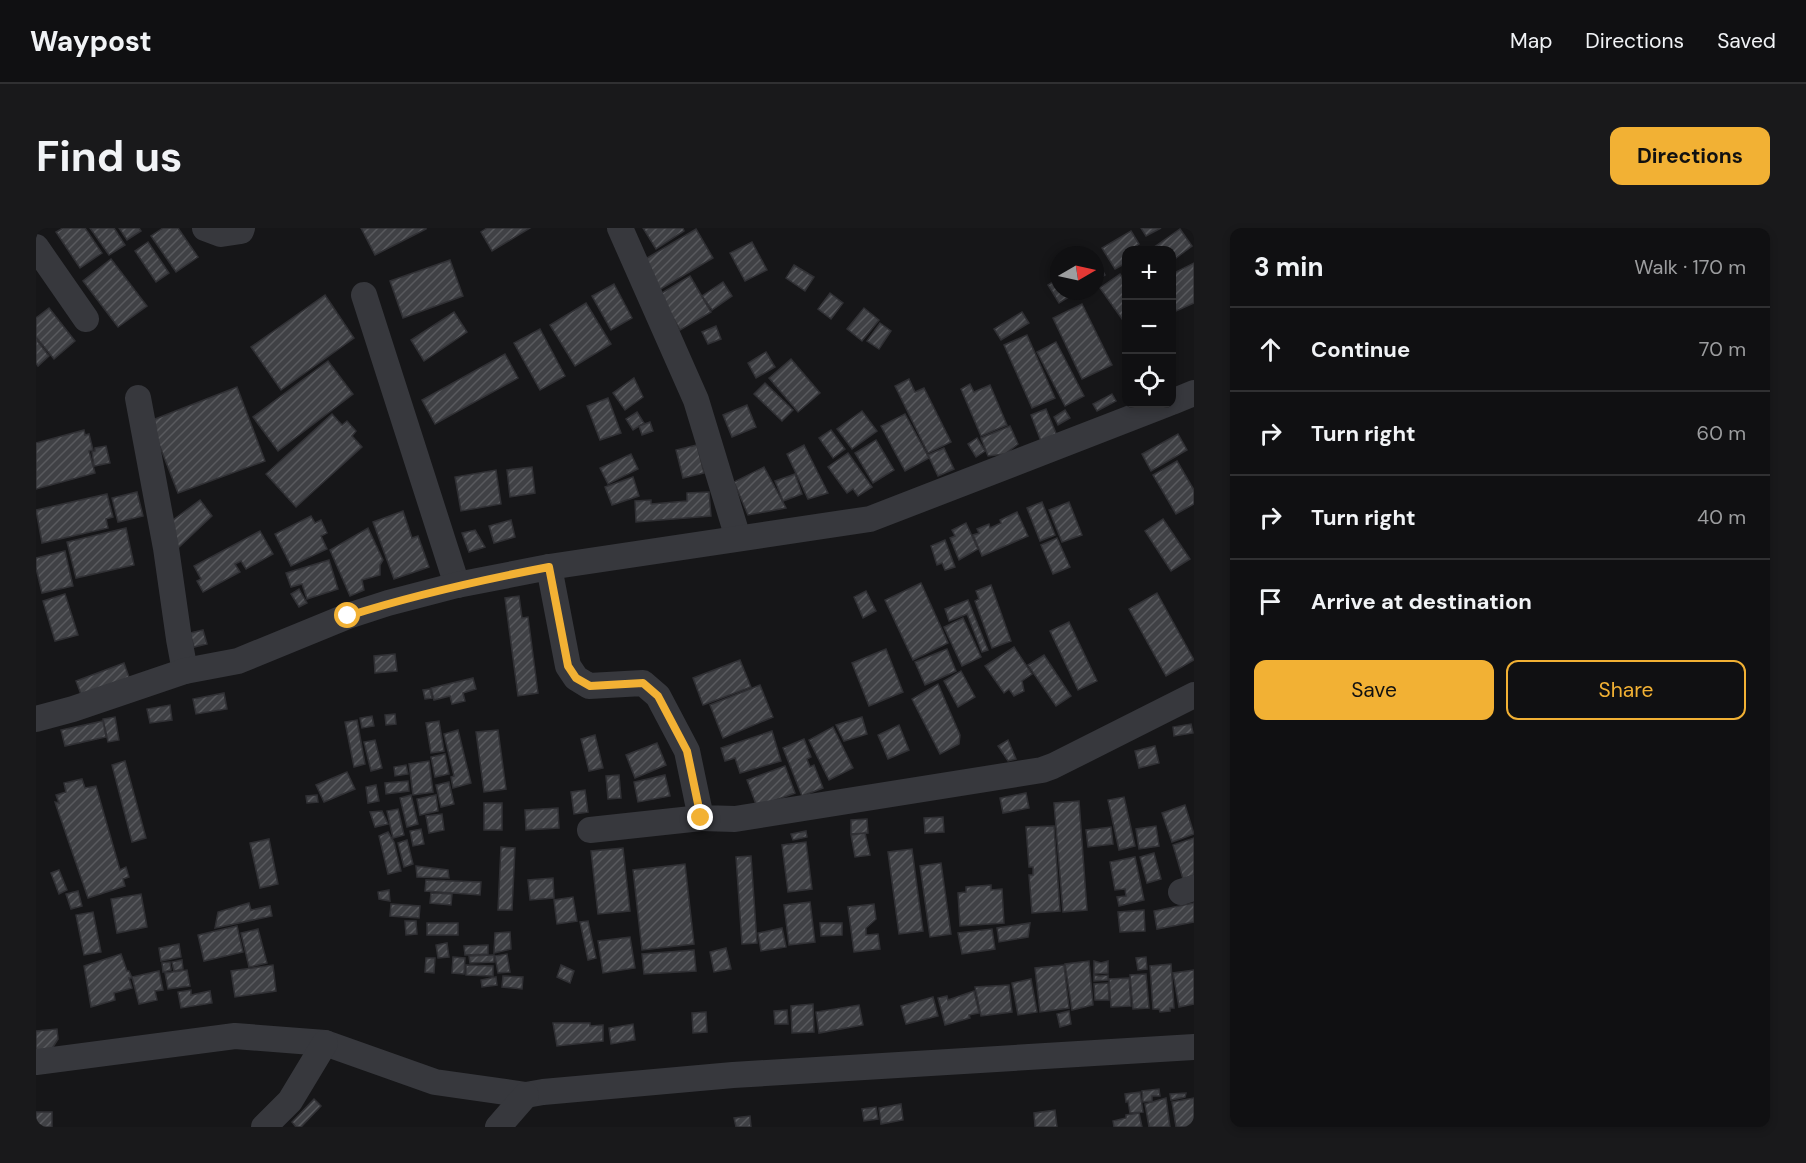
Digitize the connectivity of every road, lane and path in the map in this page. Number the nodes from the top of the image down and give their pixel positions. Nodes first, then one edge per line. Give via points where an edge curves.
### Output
1 (205, 228) edge
2 (620, 228) edge
3 (242, 229) edge
4 (36, 247) edge
5 (364, 295) dead end
6 (86, 319) dead end
7 (1194, 393) edge
8 (138, 398) dead end
9 (1176, 400) edge
10 (1157, 408) edge
11 (738, 538) junction
12 (549, 567) junction
13 (457, 585) junction
14 (186, 671) junction
15 (1194, 695) edge
16 (36, 719) edge
17 (701, 818) junction
18 (590, 830) dead end
19 (326, 1043) junction
20 (1194, 1047) edge
21 (36, 1062) edge
22 (526, 1095) junction
23 (264, 1127) edge
24 (498, 1127) edge

1 - 3 street via 221,234
2 - 11 street via 696,400
4 - 6 street
5 - 13 street
7 - 9 street
8 - 14 street
10 - 11 street via 870,519
11 - 12 street
12 - 13 street
12 - 17 street via 568,666 576,678 590,686 643,683 658,696 687,751
13 - 14 street via 348,616 238,661
14 - 16 street
15 - 17 street via 1042,770 735,819
17 - 18 street
19 - 21 street via 235,1036
19 - 22 street via 435,1082
19 - 23 street via 290,1101
20 - 22 street via 733,1075
22 - 24 street

